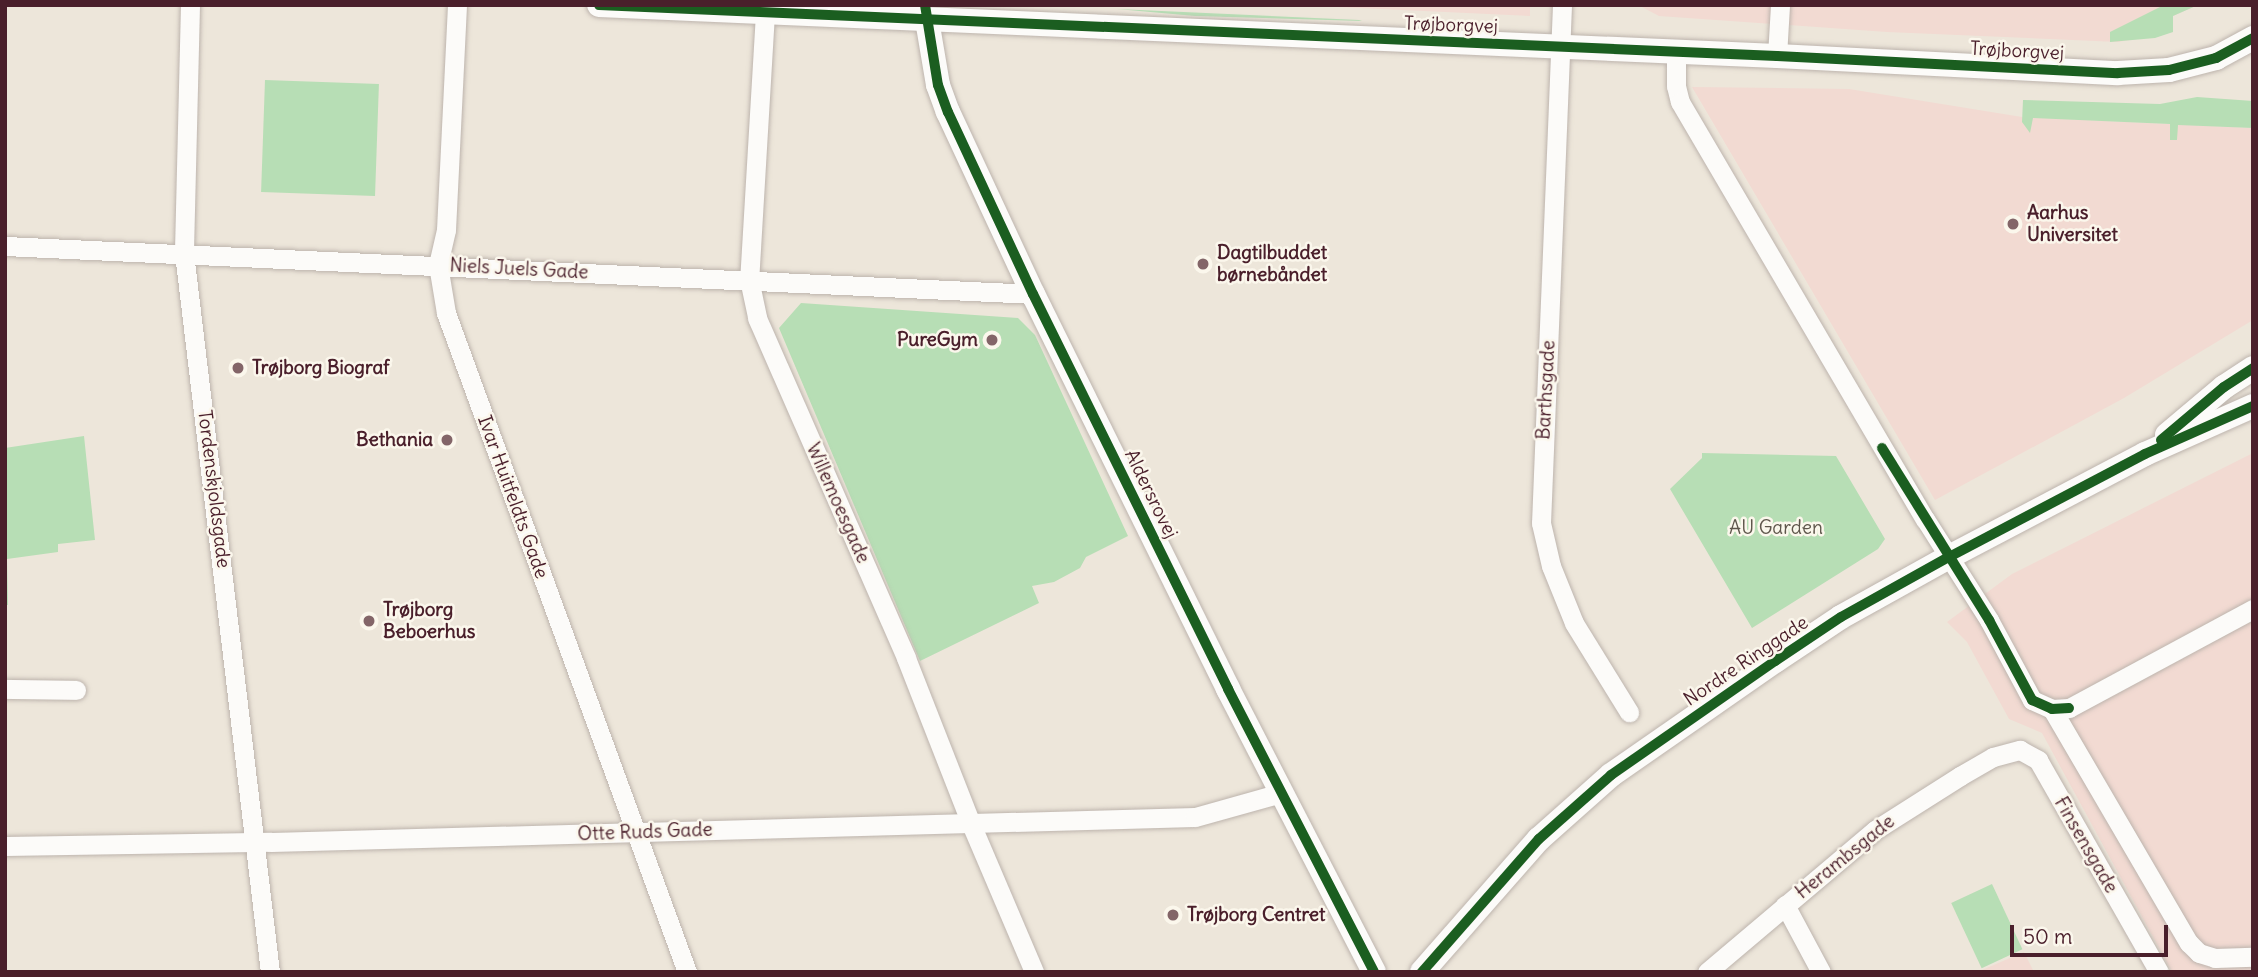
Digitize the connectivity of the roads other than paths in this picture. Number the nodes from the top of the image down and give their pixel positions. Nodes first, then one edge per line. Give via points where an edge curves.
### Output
1 (190, 5) edge
2 (457, 5) edge
3 (599, 5) edge
4 (1562, 5) edge
5 (1780, 5) edge
6 (765, 13) junction
7 (926, 13) edge
8 (2253, 38) edge
9 (1561, 47) junction
10 (1676, 53) junction
11 (1777, 55) junction
12 (5, 246) edge
13 (184, 253) junction
14 (438, 265) junction
15 (749, 279) junction
16 (1033, 294) junction
17 (2253, 369) edge
18 (2253, 406) edge
19 (2145, 454) junction
20 (1950, 557) junction
21 (2253, 609) edge
22 (5, 689) edge
23 (76, 690) dead end
24 (2052, 709) junction
25 (1629, 712) dead end
26 (1993, 758) joint
27 (1281, 793) junction
28 (971, 824) junction
29 (635, 832) junction
30 (256, 843) junction
31 (5, 846) edge
32 (1785, 905) junction
33 (2253, 957) edge
34 (270, 972) edge
35 (687, 972) edge
36 (1034, 972) edge
37 (1374, 972) edge
38 (1422, 972) edge
39 (1707, 972) edge
40 (1821, 972) edge
41 (2159, 972) edge

1 - 13 street, Tordenskjoldsgade
2 - 14 street, Ivar Huitfeldts Gade via 446,230
3 - 6 street, Trøjborgvej
4 - 9 street, Barthsgade
5 - 11 street
6 - 7 street, Trøjborgvej
6 - 15 street, Willemoesgade
7 - 9 street, Trøjborgvej
7 - 16 street, Aldersrovej via 938,85 948,112
8 - 11 street, Trøjborgvej via 2216,58 2169,71 2118,73
9 - 10 street, Trøjborgvej
9 - 25 street, Barthsgade via 1541,523 1551,566 1574,623
10 - 11 street, Trøjborgvej
10 - 20 street via 1680,102
12 - 13 street, Niels Juels Gade
13 - 14 street, Niels Juels Gade
13 - 30 street, Tordenskjoldsgade
14 - 15 street, Niels Juels Gade
14 - 29 street, Ivar Huitfeldts Gade via 446,313
15 - 16 street, Niels Juels Gade
15 - 28 street, Willemoesgade via 757,318 906,658
16 - 27 street, Aldersrovej
17 - 19 street, Nordre Ringgade via 2224,387
18 - 19 street, Nordre Ringgade
19 - 20 street, Nordre Ringgade
20 - 24 street via 2032,700
20 - 38 street, Nordre Ringgade via 1841,617 1611,775 1539,839
21 - 24 street via 2069,708
22 - 23 street
24 - 33 street via 2189,943 2199,953 2215,958
26 - 32 street, Herambsgade via 1875,830
26 - 41 street, Finsensgade via 2020,750 2038,760
27 - 28 street, Otte Ruds Gade via 1195,817
27 - 37 street, Aldersrovej
28 - 29 street, Otte Ruds Gade
28 - 36 street, Willemoesgade
29 - 30 street, Otte Ruds Gade
29 - 35 street, Ivar Huitfeldts Gade
30 - 31 street, Otte Ruds Gade
30 - 34 street, Tordenskjoldsgade
32 - 39 street, Herambsgade
32 - 40 street

